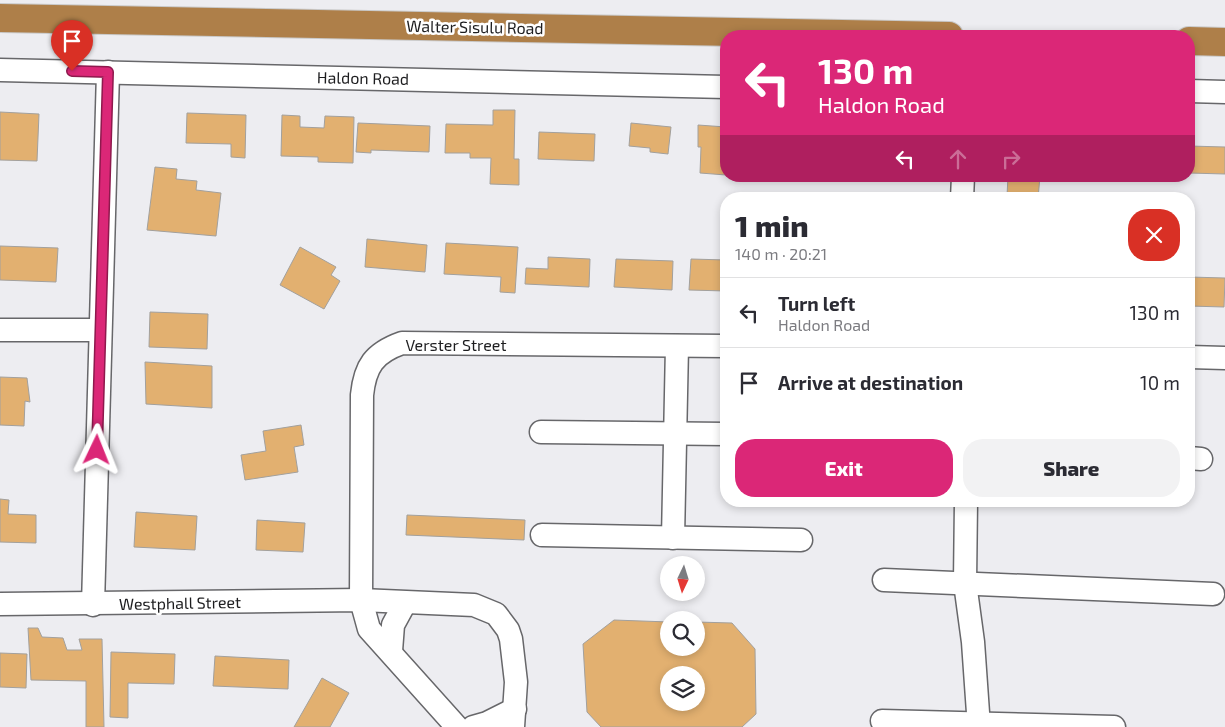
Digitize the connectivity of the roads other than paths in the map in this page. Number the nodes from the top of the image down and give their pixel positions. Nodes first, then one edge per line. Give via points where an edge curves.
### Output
1 (0, 18) edge
2 (720, 32) edge
3 (1195, 41) edge
4 (1225, 42) edge
5 (0, 70) edge
6 (108, 72) junction
7 (720, 87) edge
8 (1195, 91) edge
9 (1225, 92) edge
10 (0, 330) edge
11 (100, 330) junction
12 (677, 346) junction
13 (720, 346) edge
14 (1195, 357) edge
15 (1225, 358) edge
16 (542, 432) dead end
17 (676, 433) junction
18 (720, 434) edge
19 (966, 507) edge
20 (542, 535) dead end
21 (673, 538) junction
22 (801, 540) dead end
23 (884, 580) dead end
24 (965, 583) junction
25 (1213, 594) dead end
26 (361, 600) junction
27 (405, 603) junction
28 (0, 604) edge
29 (93, 605) junction
30 (391, 651) junction
31 (514, 718) edge
32 (882, 721) dead end
33 (979, 725) edge
34 (457, 727) edge
35 (472, 727) edge
36 (1114, 727) edge

1 - 2 highway, Walter Sisulu Road
3 - 4 highway
5 - 6 street, Haldon Road
6 - 7 street, Haldon Road
6 - 11 street
8 - 9 street
10 - 11 street
11 - 29 street
12 - 13 street, Verster Street
12 - 17 street
12 - 26 street, Verster Street via 402,343 386,349 364,376 362,396
14 - 15 street
16 - 17 street
17 - 18 street
17 - 21 street
19 - 24 street
20 - 21 street
21 - 22 street
23 - 24 street
24 - 25 street
24 - 33 street
26 - 27 street, Westphall Street
26 - 29 street, Westphall Street
26 - 30 street via 369,629
27 - 30 street via 393,625
27 - 31 street, Westphall Street via 474,606 496,614 508,630 513,647 516,682
28 - 29 street, Westphall Street
30 - 34 street
31 - 35 street, Westphall Street
32 - 33 street
33 - 36 street

